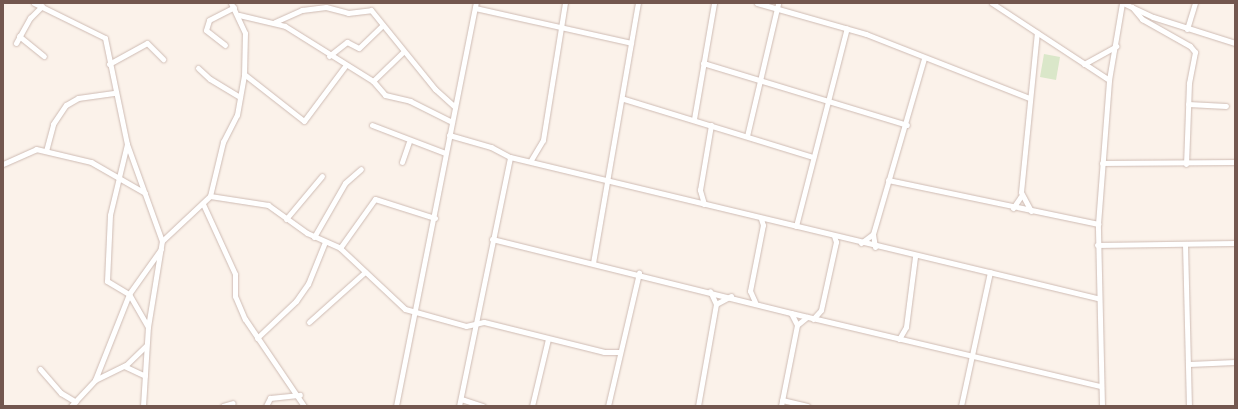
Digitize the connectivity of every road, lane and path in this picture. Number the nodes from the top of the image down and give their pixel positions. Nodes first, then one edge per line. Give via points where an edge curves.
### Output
1 (34, 3) edge
2 (564, 3) edge
3 (638, 3) edge
4 (714, 3) edge
5 (758, 3) edge
6 (992, 3) edge
7 (1123, 3) edge
8 (1194, 3) edge
9 (233, 5) edge
10 (326, 5) edge
11 (475, 5) edge
12 (777, 5) edge
13 (42, 6) junction
14 (1132, 7) junction
15 (239, 14) junction
16 (275, 22) junction
17 (383, 25) junction
18 (561, 25) junction
19 (847, 28) junction
20 (1187, 29) junction
21 (1037, 33) junction
22 (19, 36) junction
23 (16, 43) dead end
24 (631, 43) junction
25 (1235, 43) edge
26 (225, 45) dead end
27 (1116, 46) junction
28 (403, 52) junction
29 (44, 56) dead end
30 (329, 56) junction
31 (924, 58) junction
32 (163, 59) dead end
33 (703, 63) junction
34 (109, 64) junction
35 (1084, 64) junction
36 (345, 66) junction
37 (198, 68) dead end
38 (244, 74) junction
39 (761, 79) junction
40 (1109, 80) junction
41 (373, 81) junction
42 (114, 94) junction
43 (240, 97) junction
44 (1029, 98) junction
45 (829, 99) junction
46 (624, 100) junction
47 (1188, 104) junction
48 (1226, 106) dead end
49 (455, 107) junction
50 (694, 119) junction
51 (452, 122) junction
52 (907, 124) junction
53 (372, 125) dead end
54 (711, 125) junction
55 (449, 135) junction
56 (747, 136) junction
57 (408, 142) junction
58 (127, 144) junction
59 (46, 151) junction
60 (445, 153) junction
61 (814, 157) junction
62 (510, 158) junction
63 (531, 160) junction
64 (402, 162) dead end
65 (1235, 162) edge
66 (1102, 163) junction
67 (3, 164) edge
68 (1186, 164) junction
69 (361, 169) dead end
70 (117, 176) junction
71 (322, 176) dead end
72 (607, 180) junction
73 (888, 180) junction
74 (145, 193) junction
75 (210, 196) junction
76 (1021, 196) junction
77 (203, 204) junction
78 (704, 204) junction
79 (1013, 208) junction
80 (1031, 211) junction
81 (435, 218) junction
82 (761, 218) junction
83 (286, 219) junction
84 (1098, 224) junction
85 (796, 226) junction
86 (873, 234) junction
87 (834, 236) junction
88 (314, 237) junction
89 (492, 239) junction
90 (162, 242) junction
91 (325, 242) junction
92 (861, 243) junction
93 (1234, 243) edge
94 (1185, 244) junction
95 (1097, 245) junction
96 (875, 247) junction
97 (340, 248) junction
98 (161, 249) junction
99 (915, 257) junction
100 (593, 263) junction
101 (365, 272) junction
102 (990, 272) junction
103 (639, 273) junction
104 (710, 291) junction
105 (750, 291) junction
106 (129, 294) junction
107 (731, 296) junction
108 (741, 298) junction
109 (1097, 298) junction
110 (755, 302) junction
111 (716, 304) junction
112 (416, 310) junction
113 (790, 313) junction
114 (807, 317) junction
115 (813, 319) junction
116 (310, 322) dead end
117 (475, 324) junction
118 (797, 325) junction
119 (148, 328) junction
120 (257, 338) junction
121 (548, 339) junction
122 (899, 339) junction
123 (146, 346) junction
124 (620, 352) junction
125 (972, 356) junction
126 (1235, 362) edge
127 (1189, 364) junction
128 (124, 366) junction
129 (40, 369) dead end
130 (145, 376) junction
131 (94, 380) junction
132 (1101, 386) junction
133 (300, 395) junction
134 (460, 399) junction
135 (76, 402) junction
136 (233, 403) dead end
137 (781, 403) edge
138 (71, 406) edge
139 (143, 406) edge
140 (223, 406) edge
141 (266, 406) edge
142 (304, 406) edge
143 (396, 406) edge
144 (459, 406) edge
145 (483, 406) edge
146 (532, 406) edge
147 (608, 406) edge
148 (698, 406) edge
149 (807, 406) edge
150 (961, 406) edge
151 (1102, 406) edge
152 (1189, 406) edge

1 - 13 street
2 - 18 street
3 - 24 street
4 - 33 street
5 - 12 street
6 - 21 street
7 - 14 street
7 - 27 street
8 - 20 street
9 - 15 street
9 - 26 street via 209,20 206,30
10 - 16 street via 302,10
10 - 17 street via 348,13 371,10
11 - 18 street
11 - 49 street
12 - 19 street
12 - 39 street
13 - 22 street
13 - 34 street via 103,35
14 - 20 street
14 - 47 street via 1142,19 1194,49
15 - 16 street
15 - 38 street via 245,33
16 - 30 street
17 - 28 street
17 - 30 street via 359,48 347,42
18 - 24 street
18 - 63 street via 543,140
19 - 31 street
19 - 45 street
20 - 25 street
21 - 35 street
21 - 44 street
22 - 23 street
22 - 29 street
24 - 46 street
27 - 35 street
27 - 40 street
28 - 41 street
28 - 49 street
30 - 36 street
31 - 44 street
31 - 52 street
32 - 34 street via 147,43
33 - 39 street
33 - 50 street
34 - 42 street
35 - 40 street
36 - 38 street via 304,121
36 - 41 street
37 - 43 street via 210,80
38 - 43 street
39 - 45 street
39 - 56 street
40 - 66 street
41 - 51 street via 390,98 410,101
42 - 58 street
42 - 59 street via 78,98 66,105 53,124
43 - 75 street
44 - 76 street
45 - 52 street
45 - 61 street
46 - 50 street
46 - 72 street
47 - 48 street
47 - 68 street
49 - 51 street
50 - 54 street
51 - 55 street
52 - 73 street
53 - 57 street
54 - 56 street
54 - 78 street via 700,190
55 - 60 street
55 - 62 street via 491,147
56 - 61 street
57 - 60 street
57 - 64 street
58 - 70 street
58 - 74 street
59 - 67 street via 29,149
59 - 70 street via 91,162
60 - 81 street
61 - 85 street
62 - 63 street
62 - 89 street
63 - 72 street
65 - 68 street
66 - 68 street
66 - 84 street
69 - 88 street via 345,184
70 - 74 street
70 - 106 street via 108,225 107,281
71 - 83 street
72 - 78 street
72 - 100 street
73 - 79 street
73 - 86 street
74 - 90 street
75 - 77 street
75 - 83 street via 263,203
76 - 79 street
76 - 80 street
77 - 90 street
77 - 120 street via 235,274 237,301
78 - 82 street
79 - 80 street
80 - 84 street
81 - 97 street via 375,199
81 - 112 street
82 - 85 street
82 - 105 street via 763,224
83 - 88 street
84 - 95 street
85 - 87 street
86 - 92 street
86 - 96 street
87 - 92 street
87 - 115 street via 836,242 821,310
88 - 91 street
89 - 100 street
89 - 117 street
90 - 98 street
91 - 97 street
91 - 120 street via 308,284 296,301
92 - 96 street
93 - 94 street
94 - 95 street
94 - 127 street
95 - 109 street
96 - 99 street
97 - 101 street
98 - 106 street
98 - 119 street
99 - 102 street
99 - 122 street via 906,327
100 - 103 street
101 - 112 street via 396,297 401,306
101 - 116 street
102 - 109 street
102 - 125 street
103 - 104 street
103 - 124 street
104 - 107 street
104 - 111 street
105 - 108 street
105 - 110 street
106 - 119 street
106 - 131 street
107 - 108 street
107 - 111 street
108 - 110 street
109 - 132 street
110 - 113 street
111 - 148 street
112 - 117 street via 466,326
112 - 143 street
113 - 114 street
113 - 118 street
114 - 115 street
114 - 118 street
115 - 122 street
117 - 121 street via 493,324
117 - 134 street
118 - 137 street
119 - 123 street
120 - 133 street
121 - 124 street
121 - 146 street
122 - 125 street
123 - 128 street
123 - 130 street
124 - 147 street
125 - 132 street
125 - 150 street
126 - 127 street
127 - 152 street
128 - 130 street
128 - 131 street
129 - 135 street via 62,393
130 - 139 street
131 - 135 street
132 - 151 street
133 - 141 street via 270,398
133 - 142 street
134 - 144 street
134 - 145 street
135 - 138 street
136 - 140 street
137 - 149 street

